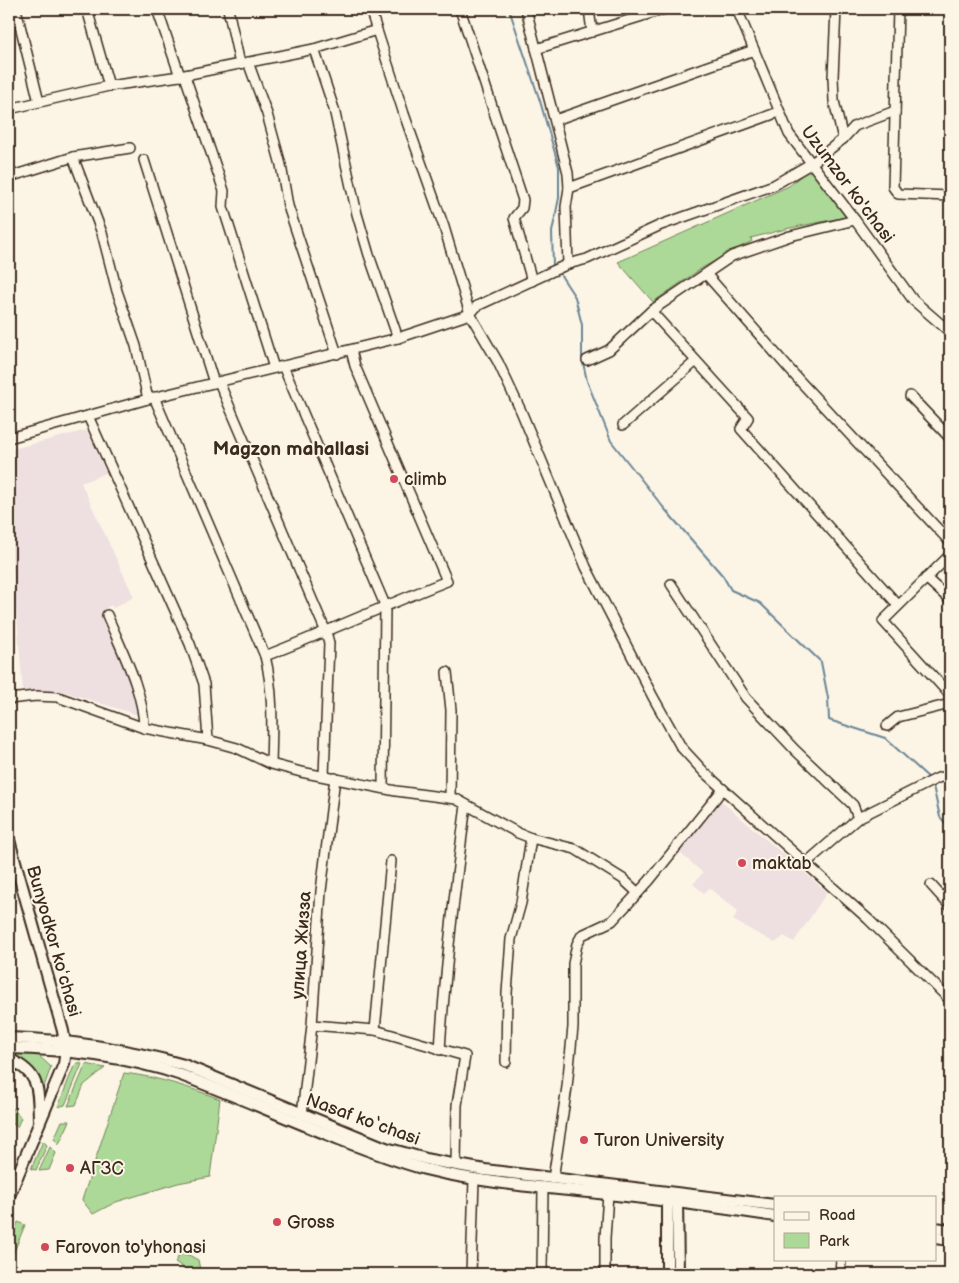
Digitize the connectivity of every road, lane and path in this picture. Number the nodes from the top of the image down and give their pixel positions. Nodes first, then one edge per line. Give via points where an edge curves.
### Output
1 (16, 9) edge
2 (87, 9) edge
3 (156, 9) edge
4 (228, 9) edge
5 (370, 9) edge
6 (460, 9) edge
7 (526, 9) edge
8 (588, 9) edge
9 (665, 9) edge
10 (737, 9) edge
11 (836, 9) edge
12 (898, 9) edge
13 (644, 12) edge
14 (376, 30) junction
15 (592, 32) junction
16 (314, 49) junction
17 (536, 49) junction
18 (754, 50) junction
19 (244, 63) junction
20 (182, 76) junction
21 (110, 86) junction
22 (38, 102) junction
23 (9, 109) edge
24 (895, 111) junction
25 (779, 112) junction
26 (555, 120) junction
27 (843, 139) junction
28 (130, 148) dead end
29 (73, 157) junction
30 (144, 160) dead end
31 (812, 163) junction
32 (9, 177) edge
33 (569, 188) junction
34 (950, 196) edge
35 (855, 220) junction
36 (568, 264) junction
37 (706, 274) junction
38 (532, 281) junction
39 (651, 311) junction
40 (470, 314) junction
41 (950, 332) edge
42 (398, 338) junction
43 (351, 350) junction
44 (336, 354) junction
45 (587, 360) dead end
46 (696, 361) junction
47 (278, 367) junction
48 (216, 382) junction
49 (910, 396) dead end
50 (151, 398) junction
51 (88, 416) junction
52 (624, 425) dead end
53 (9, 438) edge
54 (950, 438) edge
55 (950, 542) edge
56 (950, 555) edge
57 (926, 578) junction
58 (671, 584) dead end
59 (950, 600) edge
60 (385, 605) junction
61 (898, 605) junction
62 (107, 615) dead end
63 (326, 632) junction
64 (266, 656) junction
65 (447, 672) dead end
66 (950, 695) edge
67 (9, 699) edge
68 (950, 704) edge
69 (887, 726) dead end
70 (144, 728) junction
71 (208, 740) junction
72 (271, 764) junction
73 (950, 774) edge
74 (324, 776) junction
75 (335, 778) junction
76 (383, 788) junction
77 (723, 789) junction
78 (450, 798) junction
79 (466, 805) junction
80 (858, 818) junction
81 (531, 838) junction
82 (9, 840) edge
83 (391, 861) dead end
84 (806, 863) junction
85 (932, 885) dead end
86 (638, 893) junction
87 (950, 906) edge
88 (949, 997) edge
89 (312, 1025) junction
90 (375, 1030) junction
91 (9, 1038) edge
92 (66, 1046) junction
93 (9, 1048) edge
94 (440, 1050) junction
95 (9, 1059) edge
96 (506, 1062) dead end
97 (302, 1115) junction
98 (39, 1123) junction
99 (456, 1165) junction
100 (474, 1179) junction
101 (553, 1179) junction
102 (543, 1187) junction
103 (608, 1194) junction
104 (9, 1196) edge
105 (672, 1197) junction
106 (774, 1205) edge
107 (774, 1216) edge
108 (936, 1228) edge
109 (950, 1230) edge
110 (936, 1238) edge
111 (950, 1240) edge
112 (840, 1260) edge
113 (471, 1274) edge
114 (542, 1274) edge
115 (605, 1274) edge
116 (667, 1274) edge
117 (678, 1274) edge
118 (840, 1274) edge

1 - 22 street
2 - 21 street
3 - 20 street
4 - 19 street
5 - 14 street
6 - 38 street via 523,200 522,208 514,218
7 - 17 street
8 - 15 street
9 - 13 street
10 - 18 street, Uzumzor ko'chasi
11 - 27 street via 834,101
12 - 24 street
13 - 15 street
14 - 16 street
14 - 40 street via 444,227
15 - 17 street
16 - 19 street
16 - 42 street via 334,109 357,214
17 - 26 street
18 - 25 street, Uzumzor ko'chasi
18 - 26 street
19 - 20 street
19 - 44 street via 267,114 288,206
20 - 21 street
20 - 47 street via 224,191 223,207
21 - 22 street
22 - 23 street
24 - 27 street via 855,126
24 - 34 street via 893,187 898,194
25 - 31 street, Uzumzor ko'chasi via 789,134
25 - 33 street
26 - 33 street
27 - 31 street
28 - 29 street
29 - 32 street
29 - 50 street via 102,233
30 - 48 street
31 - 35 street, Uzumzor ko'chasi
31 - 36 street via 774,185 661,225
33 - 36 street via 566,207
35 - 37 street via 790,236 732,256
35 - 41 street, Uzumzor ko'chasi via 913,300
36 - 38 street
37 - 39 street
37 - 55 street via 798,379
38 - 40 street via 476,306
39 - 45 street via 609,350
39 - 46 street
40 - 42 street
40 - 77 street via 522,411 586,567 653,697 681,747
42 - 43 street
43 - 44 street
43 - 60 street via 355,366 448,581
44 - 47 street
46 - 52 street
46 - 61 street via 748,418 741,429
47 - 48 street
47 - 60 street
48 - 50 street
48 - 63 street
49 - 54 street
50 - 51 street
50 - 64 street
51 - 53 street
51 - 71 street via 190,644 204,684
56 - 57 street
57 - 59 street
57 - 61 street
58 - 80 street via 746,698 853,805
60 - 63 street
60 - 76 street
61 - 66 street via 883,621
62 - 70 street via 131,671 144,716
63 - 64 street
63 - 74 street via 329,643
64 - 72 street via 272,710
65 - 78 street via 451,710
67 - 70 street via 58,698
68 - 69 street via 898,717
70 - 71 street
71 - 72 street via 237,748
72 - 74 street
73 - 80 street
74 - 75 street
75 - 76 street
75 - 89 street, улица Жизза via 321,891
76 - 78 street
77 - 84 street
77 - 86 street
78 - 79 street
79 - 81 street
79 - 94 street via 443,991
80 - 84 street
81 - 86 street via 575,849 623,879
81 - 96 street via 521,902 511,939
82 - 92 main road, Bunyodkor koʻchasi
83 - 90 street
84 - 88 street
85 - 87 street
86 - 101 street via 612,921 582,935 578,944 573,964 573,1027 567,1087
89 - 90 street
89 - 97 street, улица Жизза
90 - 94 street
91 - 92 main road, Nasaf ko‘chasi
92 - 93 main road, Nasaf ko‘chasi
92 - 97 main road, Nasaf ko‘chasi via 143,1055 184,1065
92 - 98 main road via 64,1064
92 - 100 main road, Nasaf ko‘chasi via 179,1075 376,1154 424,1169
94 - 99 street via 464,1056 457,1105
95 - 98 main road via 32,1074 38,1090
97 - 99 main road, Nasaf ko‘chasi via 386,1148
98 - 104 main road
99 - 101 main road, Nasaf ko‘chasi
100 - 102 main road, Nasaf ko‘chasi
100 - 113 street
101 - 105 main road, Nasaf ko‘chasi
102 - 103 main road, Nasaf ko‘chasi
102 - 114 street
103 - 105 main road, Nasaf ko‘chasi
103 - 115 street
105 - 106 main road, Nasaf ko‘chasi
105 - 107 main road, Nasaf ko‘chasi
105 - 116 main road
105 - 117 main road
108 - 109 main road
110 - 111 main road
112 - 118 street

